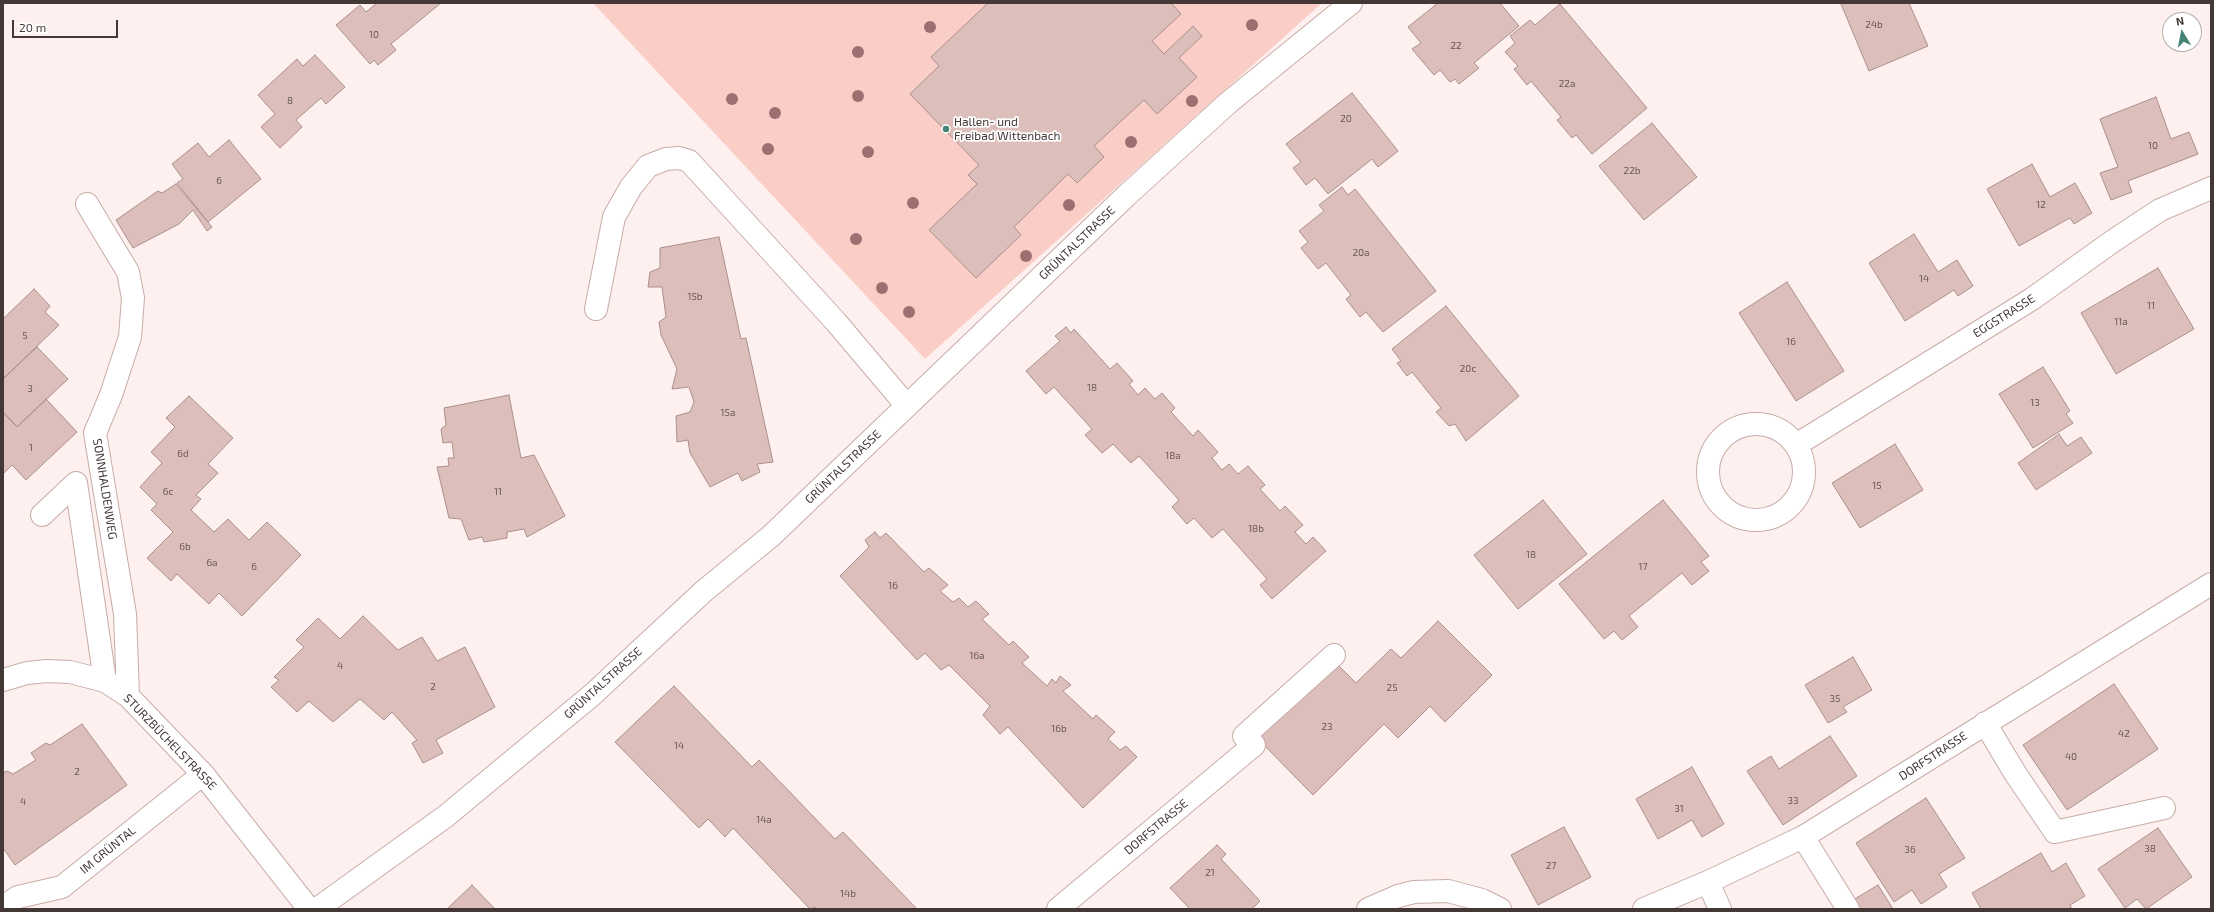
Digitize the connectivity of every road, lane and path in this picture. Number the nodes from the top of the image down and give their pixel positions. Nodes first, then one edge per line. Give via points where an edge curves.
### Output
1 (1351, 3) edge
2 (2211, 188) edge
3 (87, 204) dead end
4 (596, 309) dead end
5 (907, 406) junction
6 (1796, 445) junction
7 (42, 515) dead end
8 (2211, 584) edge
9 (1334, 655) dead end
10 (3, 680) edge
11 (105, 681) junction
12 (128, 696) junction
13 (1985, 723) junction
14 (203, 774) junction
15 (2164, 808) dead end
16 (1803, 837) junction
17 (1708, 882) junction
18 (3, 907) edge
19 (309, 909) edge
20 (317, 909) edge
21 (1058, 909) edge
22 (1368, 909) edge
23 (1500, 909) edge
24 (1644, 909) edge
25 (1720, 909) edge
26 (1848, 909) edge

1 - 5 street, GRÜNTALSTRASSE via 1228,103 1127,195
2 - 6 street, EGGSTRASSE via 2160,210 2112,241 2032,300
3 - 12 street, SONNHALDENWEG via 128,272 133,298 130,337 111,395 95,433 126,614
4 - 5 street via 614,217 631,187 648,166 666,159 679,158 690,161 826,311
5 - 20 street, GRÜNTALSTRASSE via 771,536 704,591 592,695 446,816
6 - 6 street via 1802,461 1803,480 1790,505 1774,516 1759,520 1738,517 1721,505 1711,491 1708,466 1712,452 1719,441 1731,431 1746,424 1764,424 1786,434
7 - 11 street via 76,484
8 - 13 street, DORFSTRASSE
9 - 21 street, DORFSTRASSE via 1244,736 1254,745
10 - 11 street, STURZBÜCHELSTRASSE via 27,673 47,671 70,672
11 - 12 street, STURZBÜCHELSTRASSE
12 - 14 street, STURZBÜCHELSTRASSE
13 - 15 street via 2055,832
13 - 16 street, DORFSTRASSE
14 - 18 street, IM GRÜNTAL via 62,887 18,897
14 - 19 street, STURZBÜCHELSTRASSE
16 - 17 street, DORFSTRASSE
16 - 26 street
17 - 24 street, DORFSTRASSE
17 - 25 street
22 - 23 street via 1404,894 1448,891 1482,900

